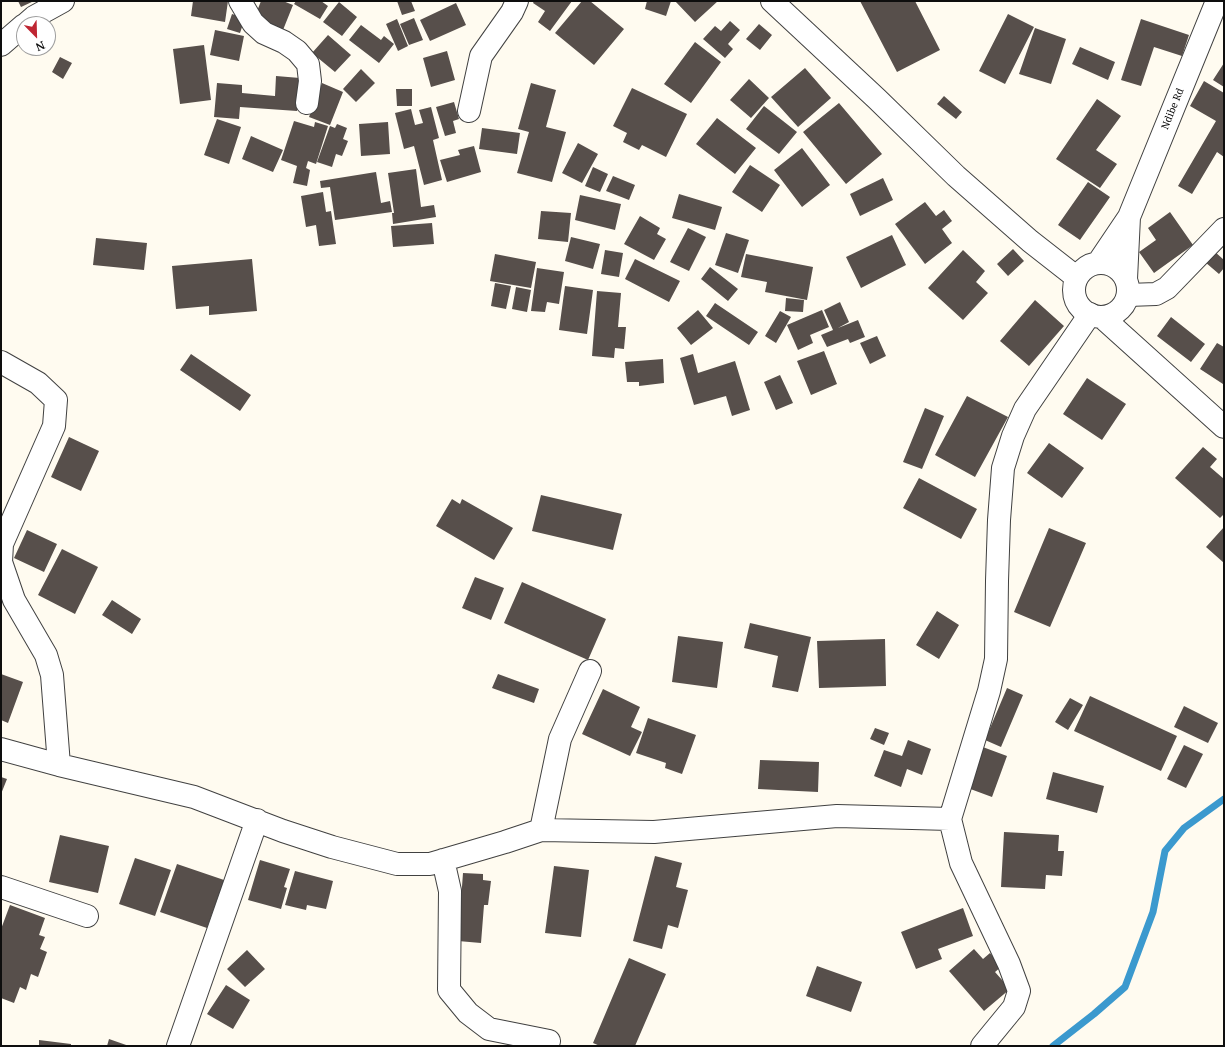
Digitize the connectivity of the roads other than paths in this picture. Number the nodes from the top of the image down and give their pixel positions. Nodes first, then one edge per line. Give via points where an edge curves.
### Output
1 (63, 1) edge
2 (240, 1) edge
3 (517, 1) edge
4 (772, 1) edge
5 (1217, 1) edge
6 (36, 16) edge
7 (16, 32) edge
8 (1, 45) edge
9 (307, 103) dead end
10 (469, 110) dead end
11 (1129, 217) junction
12 (1224, 229) edge
13 (1098, 263) junction
14 (1076, 277) junction
15 (1127, 292) junction
16 (1096, 315) junction
17 (1133, 346) junction
18 (1, 362) edge
19 (1224, 427) edge
20 (590, 672) dead end
21 (1, 749) edge
22 (59, 765) junction
23 (950, 819) junction
24 (257, 820) junction
25 (541, 830) junction
26 (443, 860) junction
27 (1, 887) edge
28 (88, 916) dead end
29 (549, 1041) dead end
30 (178, 1046) edge
31 (982, 1046) edge

1 - 6 street
2 - 9 street via 258,28 297,51 308,64 310,81
3 - 10 street via 481,56
4 - 14 street via 877,98 956,176 1030,241
5 - 11 street, Ndibe Rd
7 - 8 street
11 - 13 street
11 - 15 street
12 - 15 street via 1167,288 1156,294
13 - 14 street via 1090,265
13 - 15 street via 1107,263 1122,271
14 - 16 street via 1074,286 1078,304 1084,311
15 - 16 street via 1119,310 1111,316
15 - 17 street
16 - 17 street
16 - 23 street via 1025,409 1003,468 999,520 996,659 989,691
17 - 19 street
18 - 22 street via 38,383 56,400 54,426 2,544 1,562 14,600 46,655 52,675
20 - 25 street via 560,739
21 - 22 street
22 - 24 street via 194,797
23 - 25 street via 837,816 654,832
23 - 31 street via 961,863 1009,964 1019,991 1014,1007
24 - 26 street via 332,847 397,864 430,864
24 - 30 street
25 - 26 street
26 - 29 street via 450,891 449,990 468,1013 489,1029
27 - 28 street

